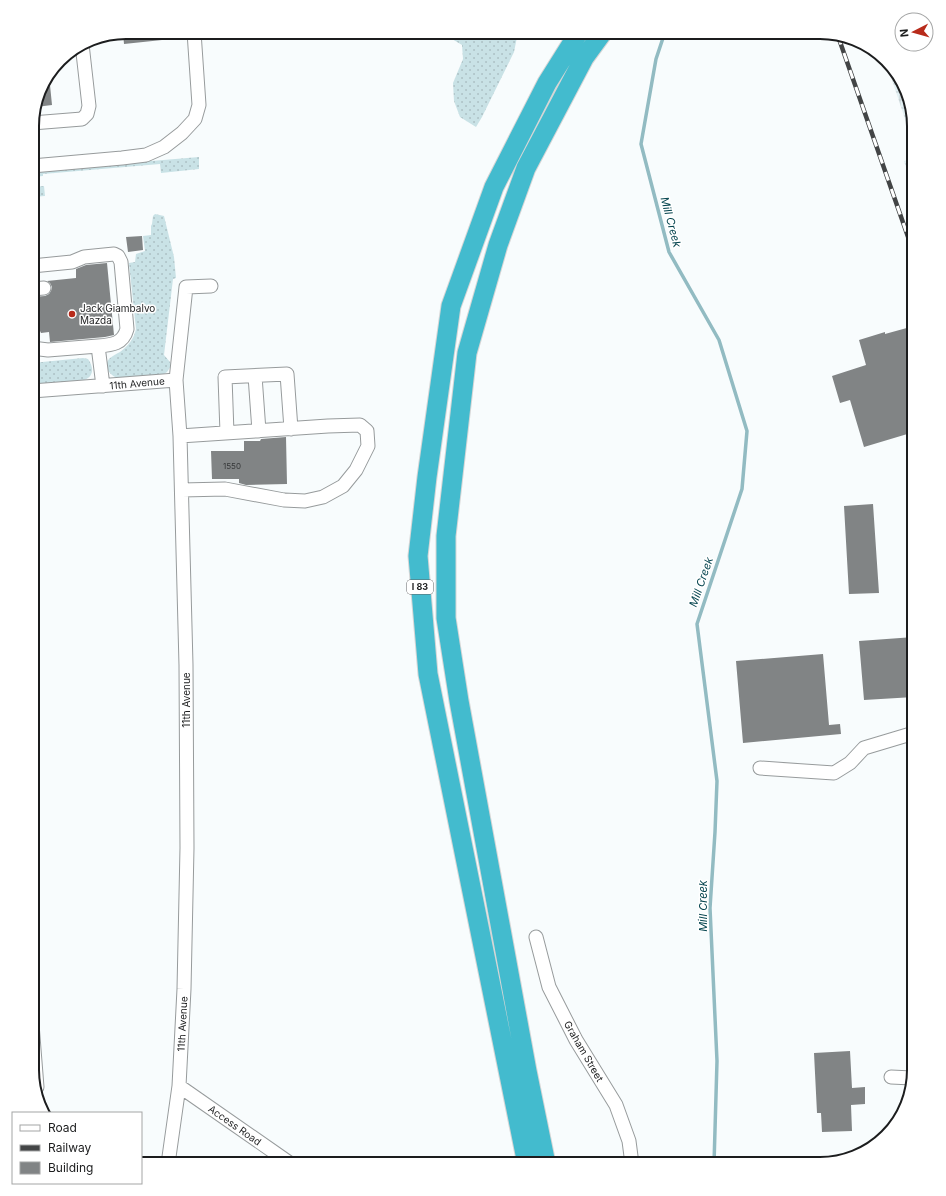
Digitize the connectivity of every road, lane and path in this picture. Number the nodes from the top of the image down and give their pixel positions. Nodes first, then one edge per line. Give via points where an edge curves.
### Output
1 (194, 39) edge
2 (575, 39) edge
3 (598, 39) edge
4 (83, 51) edge
5 (39, 122) edge
6 (39, 165) edge
7 (39, 265) edge
8 (211, 286) dead end
9 (98, 346) junction
10 (39, 349) edge
11 (255, 376) junction
12 (176, 380) junction
13 (102, 386) junction
14 (39, 390) edge
15 (290, 428) junction
16 (259, 431) junction
17 (227, 433) junction
18 (180, 436) junction
19 (182, 490) junction
20 (907, 735) edge
21 (760, 768) dead end
22 (536, 937) dead end
23 (891, 1077) dead end
24 (906, 1078) edge
25 (179, 1086) junction
26 (169, 1157) edge
27 (281, 1157) edge
28 (526, 1157) edge
29 (545, 1157) edge
30 (631, 1157) edge

1 - 6 street via 199,105 195,119 182,134 164,147 146,155
2 - 28 highway, I 83 via 547,82 494,187 451,306 426,476 418,556 428,674
3 - 29 highway, I 83 via 584,58 526,168 498,245 467,353 446,536 446,618 459,701
4 - 5 street via 89,106 87,114 82,119
7 - 9 street via 72,262 91,256 118,256 121,262 127,329 125,335 113,345
8 - 12 street via 186,287
9 - 10 street
9 - 13 street
11 - 15 street via 287,374
11 - 16 street
11 - 17 street via 225,377
12 - 13 street, 11th Avenue
12 - 18 street, 11th Avenue
13 - 14 street, 11th Avenue
15 - 16 street
15 - 19 street via 360,425 367,431 368,446 356,470 343,486 323,497 305,501 284,500 225,489
16 - 17 street
17 - 18 street
18 - 19 street, 11th Avenue
19 - 25 street, 11th Avenue via 187,848
20 - 21 street via 864,748 850,763 834,773
22 - 30 street, Graham Street via 549,987 576,1040 616,1105 629,1141
23 - 24 street
25 - 26 street, 11th Avenue
25 - 27 street, Access Road

